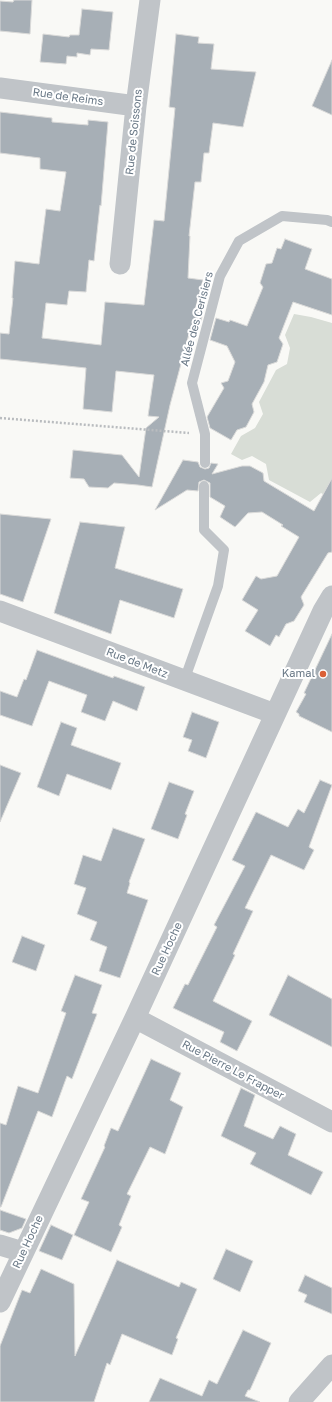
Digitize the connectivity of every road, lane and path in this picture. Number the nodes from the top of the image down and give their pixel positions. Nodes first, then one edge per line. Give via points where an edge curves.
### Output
1 (150, 0) edge
2 (0, 88) edge
3 (136, 106) junction
4 (332, 222) edge
5 (120, 264) dead end
6 (0, 418) edge
7 (205, 434) junction
8 (204, 462) dead end
9 (204, 486) dead end
10 (329, 607) edge
11 (0, 611) edge
12 (184, 681) junction
13 (275, 714) junction
14 (135, 1018) junction
15 (332, 1122) edge
16 (0, 1245) edge
17 (23, 1252) junction
18 (0, 1302) edge
19 (332, 1365) edge
20 (299, 1402) edge

1 - 3 street, Rue de Soissons
2 - 3 street, Rue de Reims
3 - 5 street, Rue de Soissons
4 - 7 lane, Allée des Cerisiers via 282,216 239,241 220,276 192,383
6 - 7 path
7 - 8 lane, Allée des Cerisiers
9 - 12 lane via 204,530 224,550 218,586
10 - 13 street, Rue Hoche
11 - 12 street, Rue de Metz
12 - 13 street, Rue de Metz
13 - 14 street, Rue Hoche
14 - 15 street, Rue Pierre Le Frapper
14 - 17 street, Rue Hoche
16 - 17 street
17 - 18 street, Rue Hoche
19 - 20 street

